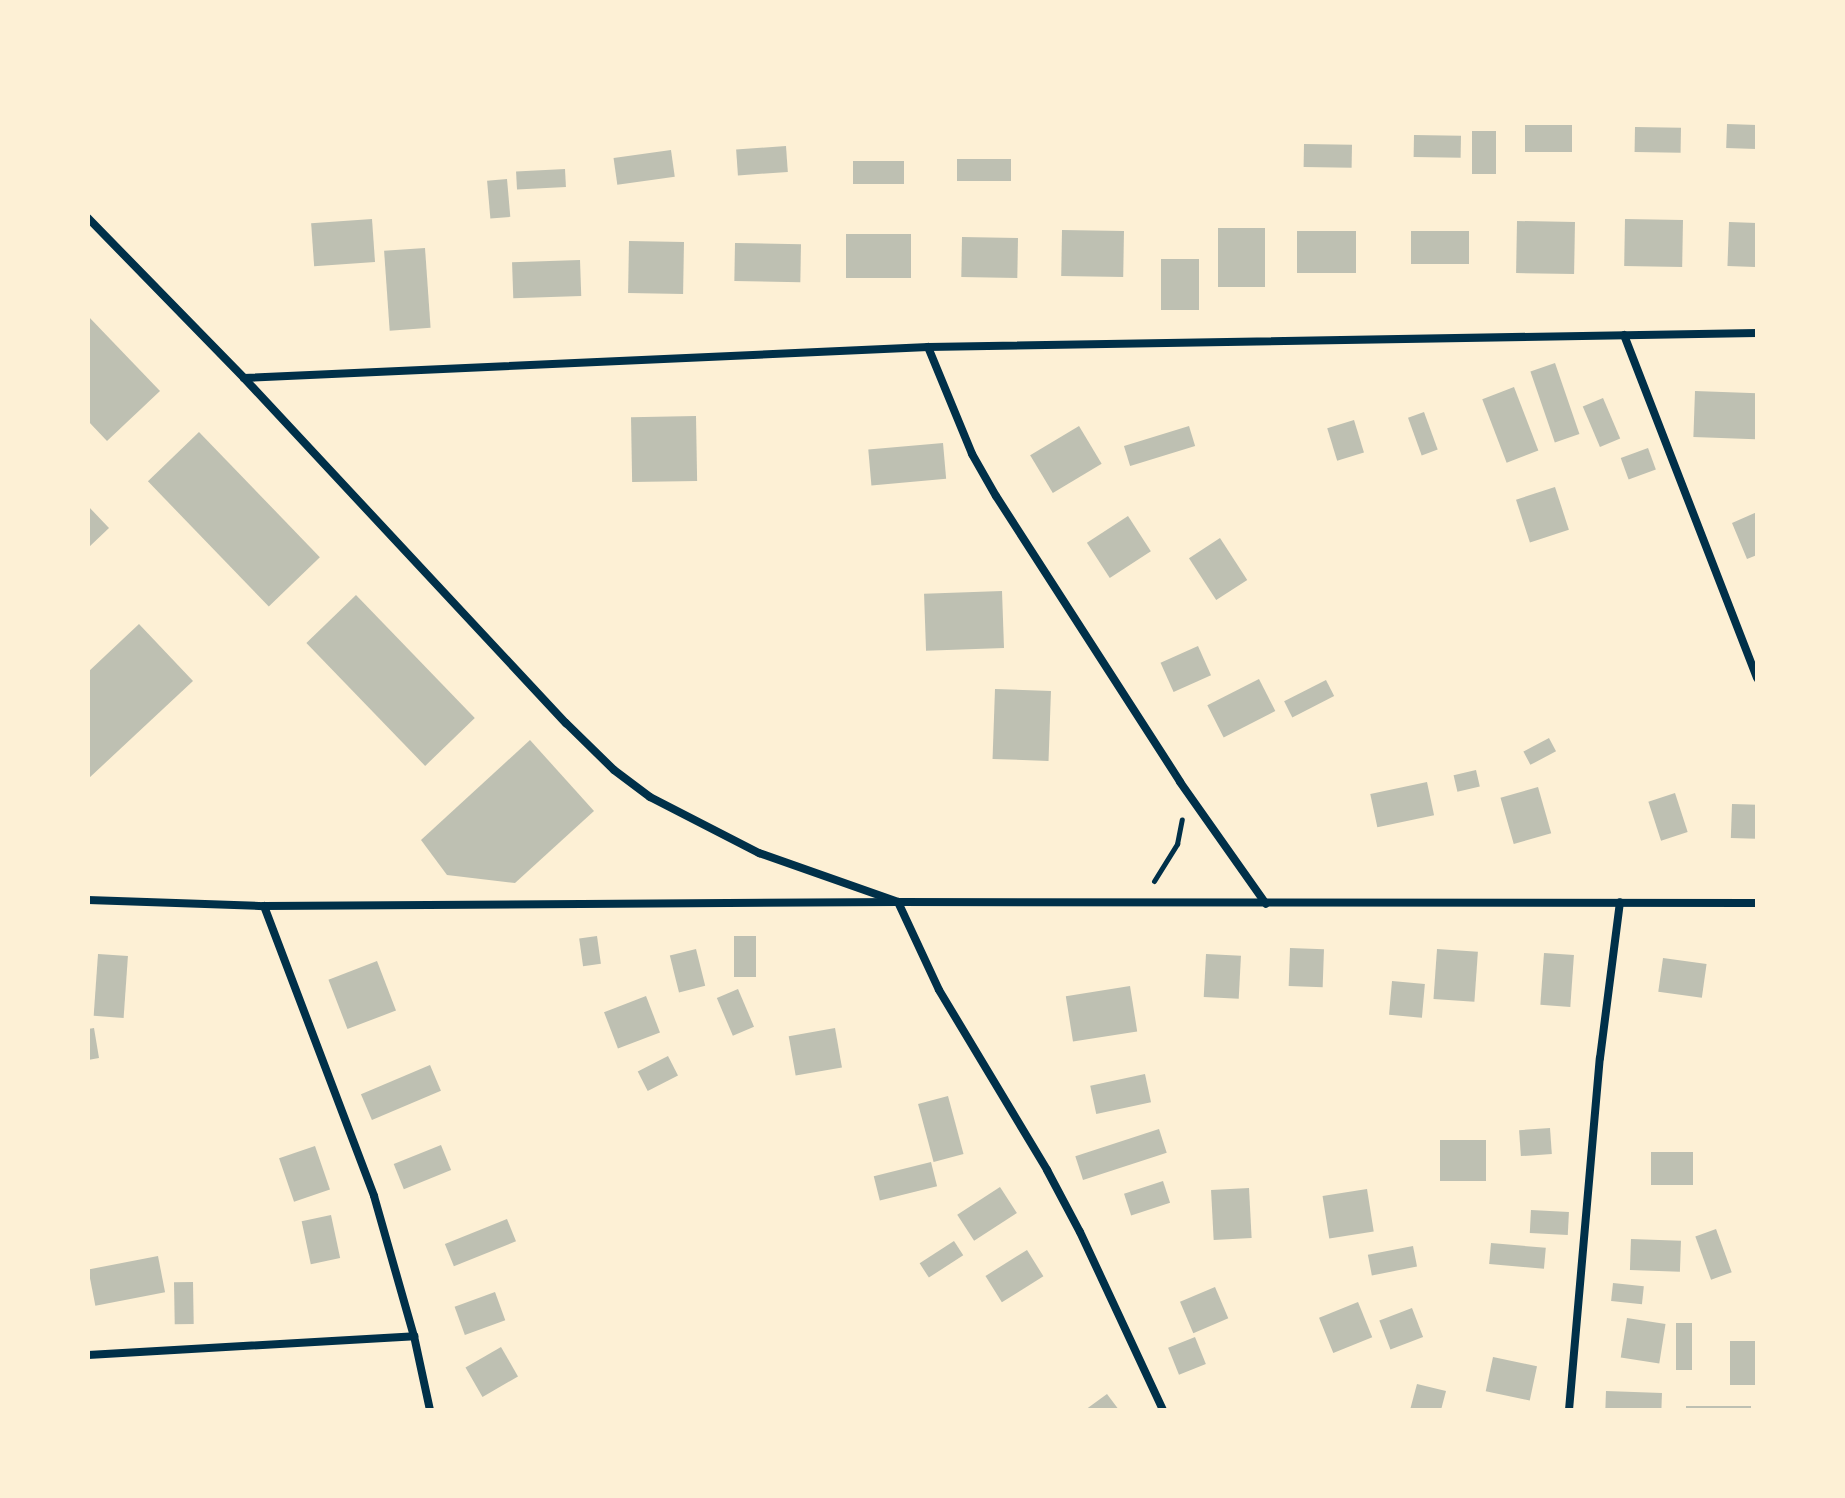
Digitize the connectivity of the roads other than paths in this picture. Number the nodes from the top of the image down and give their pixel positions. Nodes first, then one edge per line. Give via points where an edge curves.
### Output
1 (88, 218) edge
2 (1757, 333) edge
3 (1624, 335) junction
4 (928, 347) junction
5 (244, 378) junction
6 (1757, 678) edge
7 (88, 900) edge
8 (898, 902) junction
9 (1620, 902) junction
10 (1757, 903) edge
11 (1266, 904) junction
12 (264, 906) junction
13 (414, 1336) junction
14 (88, 1355) edge
15 (430, 1410) edge
16 (1163, 1410) edge
17 (1569, 1410) edge

1 - 5 street
2 - 3 street
3 - 4 street
3 - 6 street
4 - 5 street
4 - 11 street via 972,454 1180,782
5 - 8 street via 614,770 650,797 759,853
7 - 12 street
8 - 11 street
8 - 12 street
8 - 16 street via 939,990 1074,1219
9 - 10 street
9 - 11 street
9 - 17 street via 1600,1058
12 - 13 street via 374,1196
13 - 14 street
13 - 15 street

